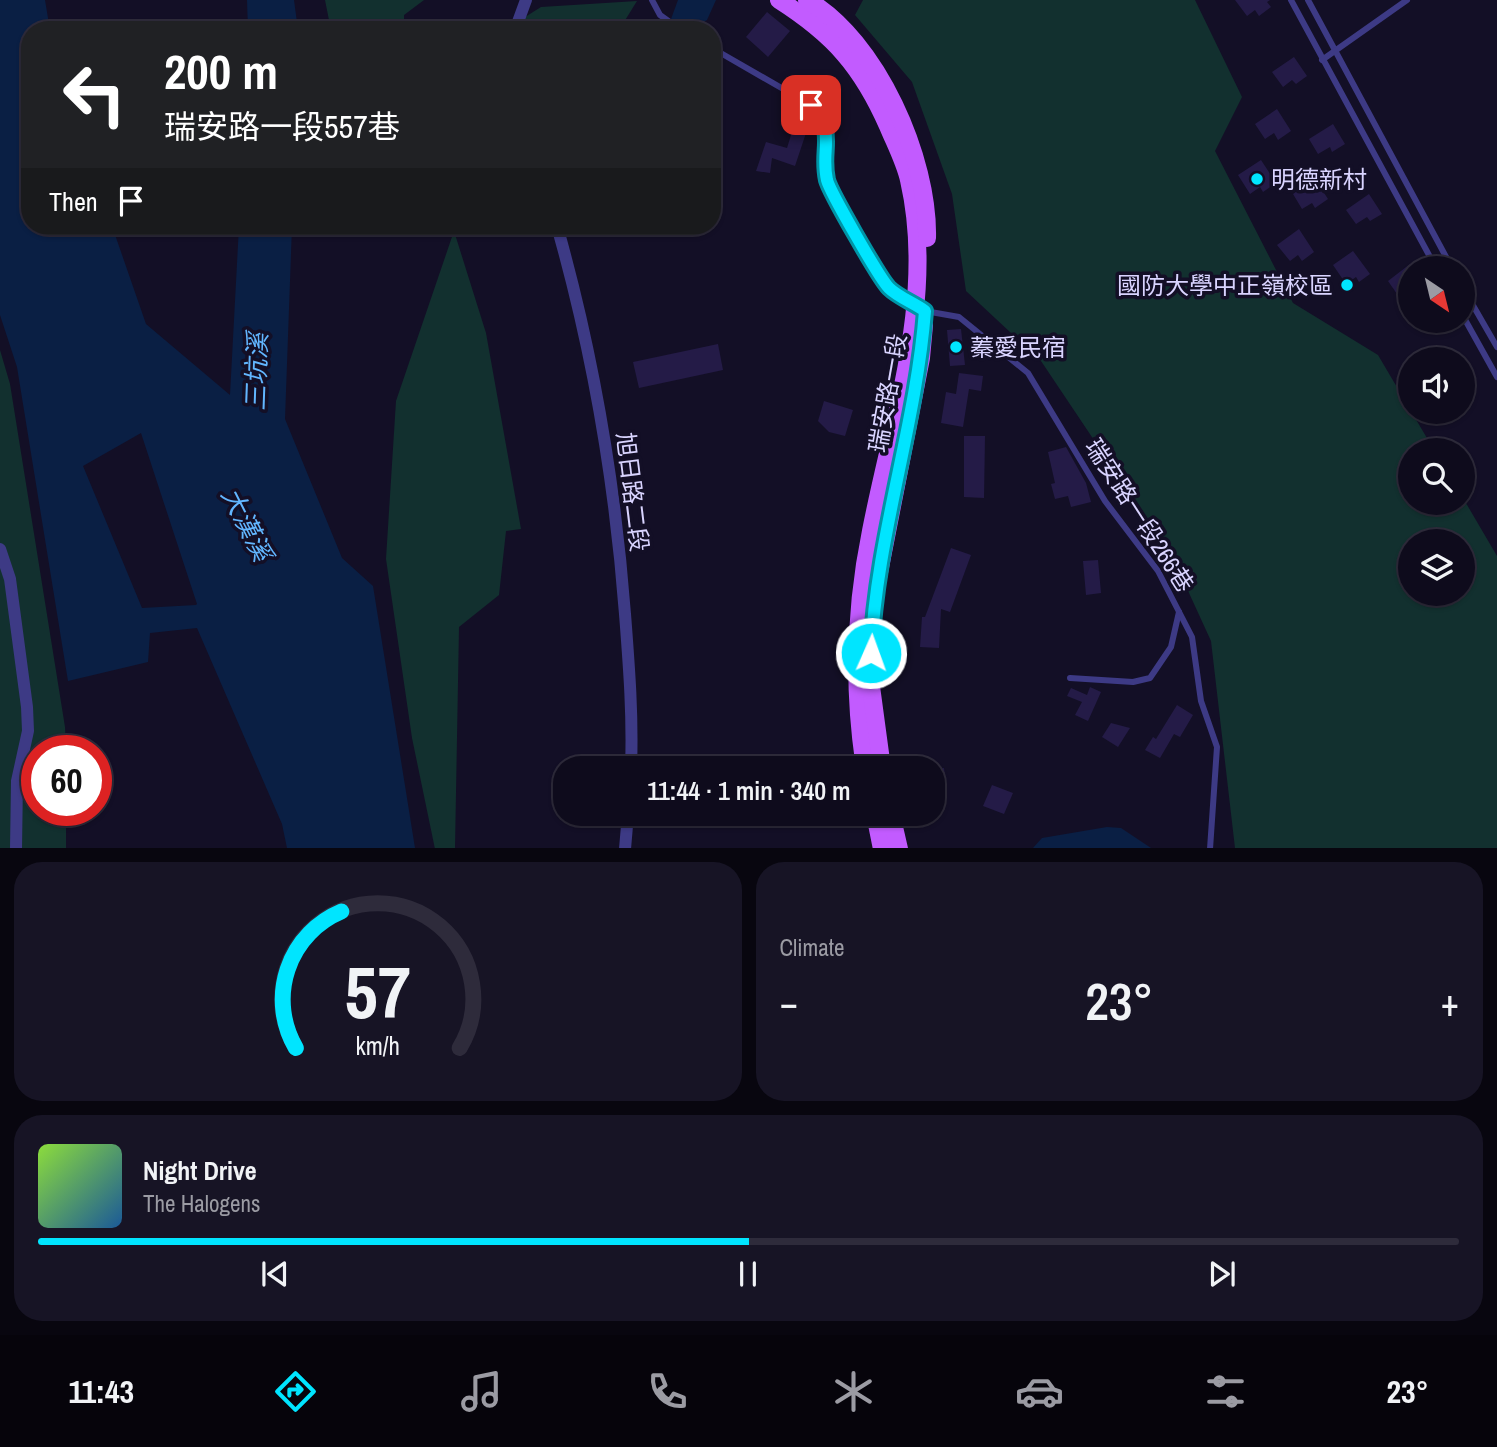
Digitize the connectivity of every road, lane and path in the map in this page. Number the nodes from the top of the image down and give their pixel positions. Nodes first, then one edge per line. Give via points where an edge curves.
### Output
1 (526, 0) edge
2 (652, 0) edge
3 (779, 0) edge
4 (807, 0) edge
5 (1291, 0) edge
6 (1308, 0) edge
7 (1407, 0) edge
8 (818, 16) junction
9 (518, 21) edge
10 (668, 21) edge
11 (1334, 51) junction
12 (721, 53) edge
13 (1322, 60) junction
14 (559, 235) edge
15 (1429, 256) edge
16 (1445, 256) edge
17 (919, 307) junction
18 (1475, 309) edge
19 (1473, 333) edge
20 (1497, 347) edge
21 (1497, 376) edge
22 (0, 549) edge
23 (1179, 612) junction
24 (1070, 678) dead end
25 (631, 756) edge
26 (863, 756) edge
27 (880, 756) edge
28 (627, 826) edge
29 (877, 826) edge
30 (893, 826) edge
31 (16, 848) edge
32 (625, 848) edge
33 (882, 848) edge
34 (898, 848) edge
35 (1210, 848) edge

1 - 9 street
2 - 10 lane
3 - 8 main road
4 - 8 main road
5 - 13 lane
6 - 11 lane
7 - 11 lane
8 - 17 main road, 瑞安路一段 via 878,103 909,180
11 - 13 lane
11 - 16 lane
12 - 17 lane via 811,105 825,121 825,164 831,191 889,288
13 - 15 lane
14 - 25 street, 旭日路二段 via 590,355 610,472 629,670
17 - 23 lane, 瑞安路一段266巷 via 959,317 1028,373 1105,501 1158,571
17 - 26 main road, 瑞安路一段 via 870,532 859,618 856,666
17 - 27 main road, 瑞安路一段 via 921,358 873,603 870,679
18 - 20 lane
19 - 21 lane
22 - 31 street via 10,579 27,707 28,731 17,781
23 - 24 lane via 1171,647 1150,678 1133,682
23 - 35 lane, 瑞安路一段266巷 via 1192,636 1201,702 1217,747
28 - 32 street
29 - 33 main road
30 - 34 main road

